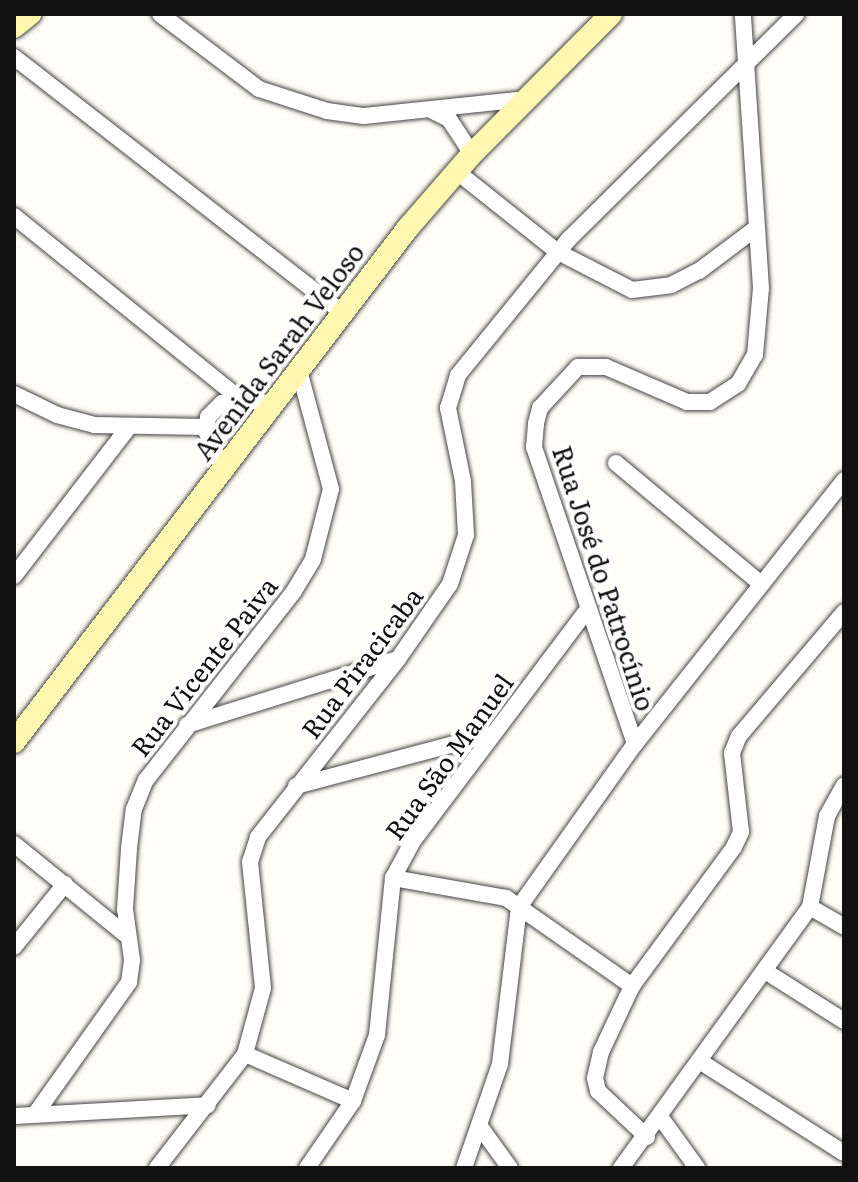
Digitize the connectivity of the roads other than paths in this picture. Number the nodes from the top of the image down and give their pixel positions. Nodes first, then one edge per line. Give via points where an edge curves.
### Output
1 (30, 14) edge
2 (160, 14) edge
3 (611, 14) edge
4 (796, 14) edge
5 (743, 15) edge
6 (14, 27) edge
7 (782, 28) junction
8 (14, 57) edge
9 (747, 60) junction
10 (527, 99) junction
11 (432, 111) junction
12 (472, 154) junction
13 (456, 171) junction
14 (14, 216) edge
15 (756, 228) junction
16 (558, 252) junction
17 (343, 313) junction
18 (299, 370) junction
19 (14, 394) edge
20 (240, 399) junction
21 (272, 404) junction
22 (207, 427) junction
23 (128, 428) junction
24 (616, 463) dead end
25 (223, 469) junction
26 (844, 480) edge
27 (14, 576) edge
28 (760, 583) junction
29 (587, 610) junction
30 (844, 612) edge
31 (398, 659) junction
32 (187, 725) junction
33 (491, 734) junction
34 (16, 735) edge
35 (635, 744) junction
36 (450, 745) junction
37 (469, 765) junction
38 (844, 785) edge
39 (296, 786) junction
40 (14, 844) edge
41 (393, 878) junction
42 (65, 884) junction
43 (519, 907) junction
44 (810, 907) junction
45 (844, 927) edge
46 (126, 935) junction
47 (14, 947) edge
48 (765, 971) junction
49 (632, 986) junction
50 (844, 1021) edge
51 (245, 1054) junction
52 (701, 1062) junction
53 (353, 1101) junction
54 (208, 1105) junction
55 (36, 1113) junction
56 (14, 1116) edge
57 (661, 1118) junction
58 (481, 1128) junction
59 (647, 1137) junction
60 (844, 1153) edge
61 (157, 1168) edge
62 (307, 1168) edge
63 (464, 1168) edge
64 (510, 1168) edge
65 (621, 1168) edge
66 (697, 1168) edge

1 - 6 main road
2 - 11 street via 221,64 278,98 364,116
3 - 10 main road, Avenida Sarah Veloso
4 - 7 street, Rua Piracicaba
5 - 7 street via 755,28
5 - 9 street, Rua José do Patrocínio
7 - 9 street, Rua Piracicaba
8 - 17 street
9 - 15 street, Rua José do Patrocínio
9 - 16 street, Rua Piracicaba
10 - 11 street
10 - 12 main road, Avenida Sarah Veloso
11 - 12 street via 449,119
12 - 13 main road, Avenida Sarah Veloso
13 - 16 street
13 - 17 main road, Avenida Sarah Veloso
14 - 20 street
15 - 16 street via 699,271 648,290 615,285
15 - 29 street, Rua José do Patrocínio via 761,288 755,355 728,394 710,402 687,402 606,367 578,367 540,408 534,447
16 - 31 street, Rua Piracicaba via 452,389 448,408 463,481 466,535 450,584
17 - 18 main road, Avenida Sarah Veloso
18 - 21 main road, Avenida Sarah Veloso
18 - 32 street, Rua Vicente Paiva via 331,489 322,531 294,591
19 - 23 street via 57,415
20 - 21 street
20 - 22 street via 222,403 208,417
21 - 25 main road, Avenida Sarah Veloso
22 - 23 street
22 - 25 street
23 - 27 street
24 - 28 street
25 - 34 main road, Avenida Sarah Veloso
26 - 28 street
28 - 35 street
29 - 33 street, Rua São Manuel
29 - 35 street, Rua José do Patrocínio
30 - 49 street via 739,736 732,753 738,840
31 - 32 street
31 - 39 street, Rua Piracicaba
32 - 46 street, Rua Vicente Paiva via 162,754 134,809
33 - 36 street
33 - 37 street, Rua São Manuel
35 - 43 street
36 - 37 street
36 - 39 street
37 - 41 street, Rua São Manuel via 413,841
38 - 44 street via 827,816
39 - 51 street, Rua Piracicaba via 258,837 250,862 263,988
40 - 42 street
41 - 43 street via 506,898
41 - 53 street, Rua São Manuel via 377,1035
42 - 46 street
42 - 47 street
43 - 49 street
43 - 58 street via 500,1064
44 - 45 street
44 - 48 street
46 - 55 street, Rua Vicente Paiva via 131,971 123,996
48 - 50 street
48 - 52 street
49 - 59 street via 596,1067 598,1091
51 - 53 street
51 - 54 street, Rua Piracicaba
52 - 57 street
52 - 60 street
53 - 62 street, Rua São Manuel
54 - 55 street
54 - 61 street, Rua Piracicaba
55 - 56 street
57 - 59 street
57 - 66 street
58 - 63 street
58 - 64 street
59 - 65 street

